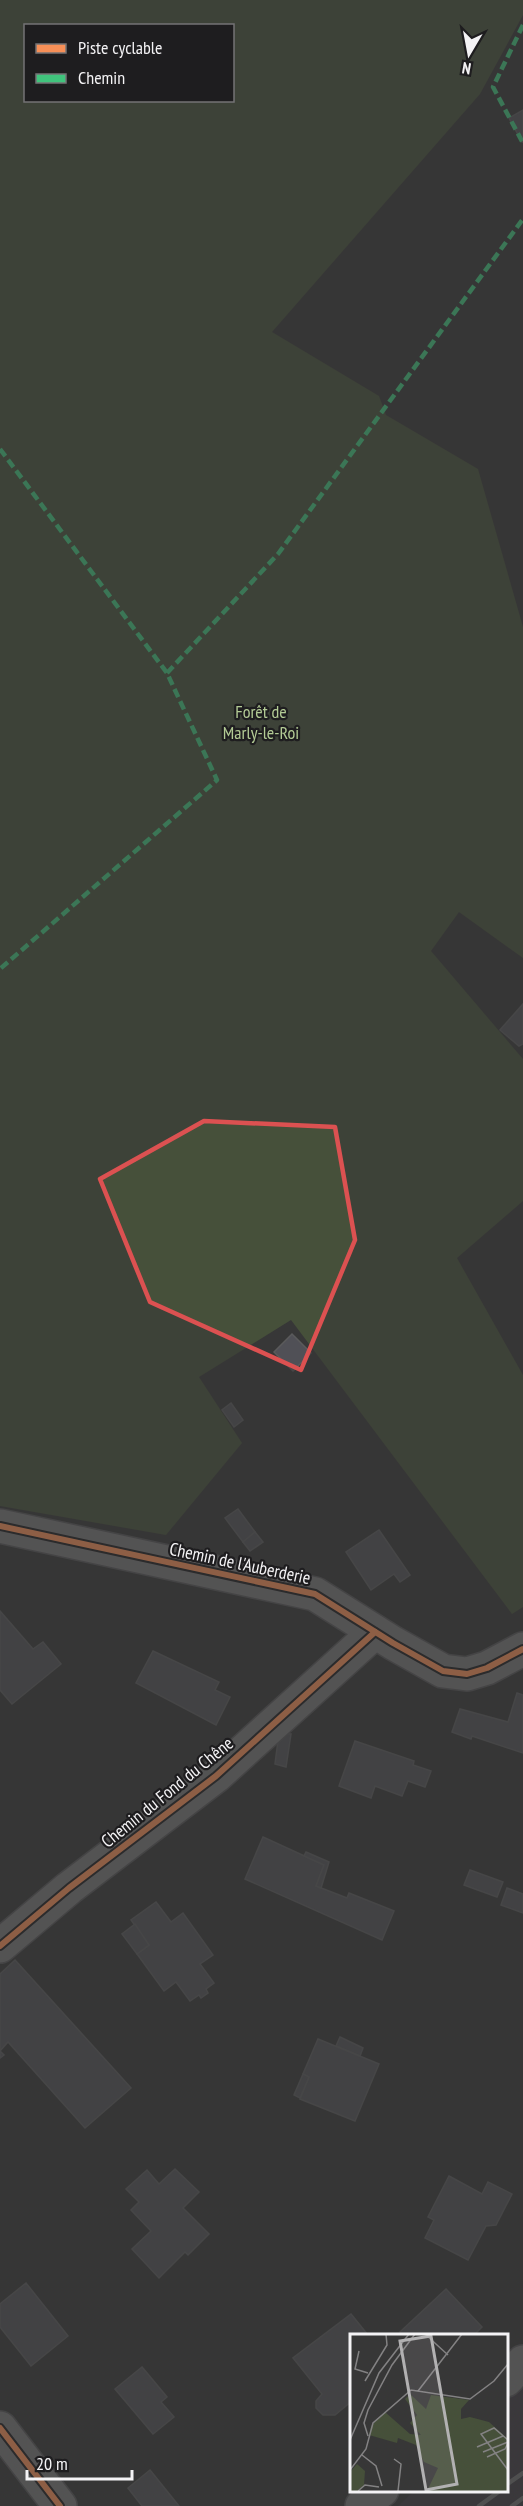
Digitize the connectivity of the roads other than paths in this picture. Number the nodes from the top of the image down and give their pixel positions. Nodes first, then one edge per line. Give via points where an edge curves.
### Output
1 (0, 1526) edge
2 (384, 1638) junction
3 (523, 1649) edge
4 (0, 1946) edge
5 (523, 2362) edge
6 (508, 2379) edge
7 (0, 2428) edge
8 (381, 2491) edge
9 (60, 2506) edge
10 (362, 2506) edge

1 - 2 street, Chemin de l'Auberderie via 315,1594
2 - 3 street, Chemin de l'Auberderie via 443,1671 466,1674
2 - 4 street, Chemin du Fond du Chêne
5 - 6 street
7 - 9 street
8 - 10 street

